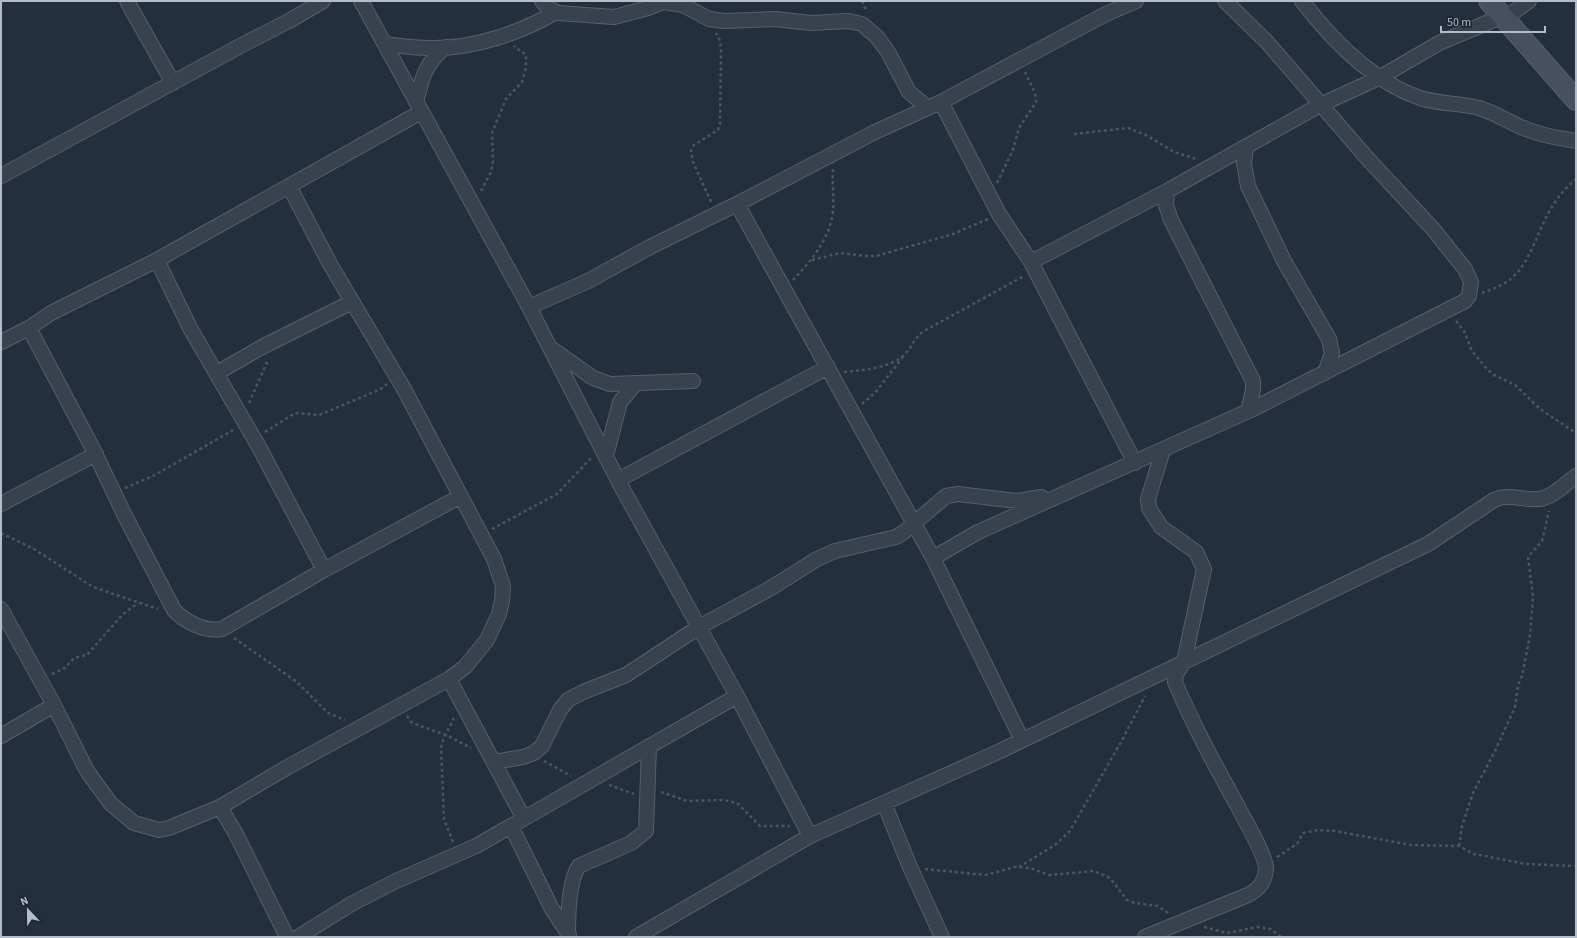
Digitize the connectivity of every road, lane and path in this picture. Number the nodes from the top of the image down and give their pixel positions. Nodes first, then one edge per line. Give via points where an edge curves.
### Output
1 (127, 1) edge
2 (323, 1) edge
3 (361, 1) edge
4 (542, 1) edge
5 (664, 1) edge
6 (1136, 1) edge
7 (1225, 1) edge
8 (1302, 1) edge
9 (1489, 1) edge
10 (1529, 1) edge
11 (556, 12) junction
12 (703, 17) junction
13 (1502, 18) junction
14 (499, 36) junction
15 (385, 44) junction
16 (446, 48) junction
17 (1020, 59) junction
18 (1379, 78) junction
19 (173, 83) junction
20 (1576, 100) edge
21 (935, 105) junction
22 (1320, 105) junction
23 (418, 107) junction
24 (1074, 134) dead end
25 (1576, 141) edge
26 (1246, 147) junction
27 (834, 154) junction
28 (1216, 164) junction
29 (1, 176) edge
30 (1576, 179) edge
31 (289, 186) junction
32 (1166, 191) junction
33 (990, 195) junction
34 (737, 204) junction
35 (473, 205) junction
36 (999, 214) junction
37 (716, 215) junction
38 (158, 260) junction
39 (812, 260) junction
40 (1032, 265) junction
41 (784, 289) junction
42 (1467, 299) junction
43 (352, 302) junction
44 (529, 307) junction
45 (1442, 312) junction
46 (29, 328) junction
47 (277, 340) junction
48 (1, 342) edge
49 (550, 348) junction
50 (906, 354) junction
51 (830, 371) junction
52 (217, 373) junction
53 (1325, 373) junction
54 (395, 374) junction
55 (693, 381) dead end
56 (636, 383) junction
57 (1248, 411) junction
58 (852, 412) junction
59 (246, 424) junction
60 (1576, 433) edge
61 (1163, 450) junction
62 (603, 452) junction
63 (96, 454) junction
64 (1135, 463) junction
65 (1576, 476) edge
66 (618, 480) junction
67 (113, 491) junction
68 (1555, 493) junction
69 (1063, 494) junction
70 (461, 496) junction
71 (1, 504) edge
72 (914, 524) junction
73 (1, 533) edge
74 (481, 534) junction
75 (934, 558) junction
76 (324, 570) junction
77 (138, 603) junction
78 (1, 608) edge
79 (174, 610) junction
80 (699, 627) junction
81 (222, 629) junction
82 (1184, 662) junction
83 (1153, 678) junction
84 (449, 679) junction
85 (45, 688) junction
86 (737, 696) junction
87 (403, 704) junction
88 (462, 704) junction
89 (54, 705) junction
90 (363, 726) junction
91 (446, 735) junction
92 (1, 736) edge
93 (1022, 740) junction
94 (649, 746) junction
95 (526, 756) junction
96 (492, 758) junction
97 (593, 779) junction
98 (647, 792) junction
99 (884, 803) junction
100 (220, 807) junction
101 (523, 817) junction
102 (511, 826) junction
103 (808, 831) junction
104 (1459, 846) junction
105 (460, 854) junction
106 (1576, 866) edge
107 (910, 867) junction
108 (1019, 867) junction
109 (1266, 867) junction
110 (1183, 922) junction
111 (569, 936) edge
112 (287, 937) edge
113 (298, 937) edge
114 (636, 937) edge
115 (942, 937) edge
116 (1145, 937) edge
117 (1281, 937) edge

1 - 19 street
2 - 19 street via 289,22
3 - 15 street
4 - 11 street
5 - 11 street via 614,17
5 - 12 street via 683,5
6 - 17 street via 1104,14
7 - 22 street via 1267,42
8 - 18 street via 1314,17
9 - 13 street
10 - 13 street
11 - 14 street via 540,22
12 - 21 street via 724,21 775,19 827,23 848,21 862,24 877,37 888,52 909,92
12 - 37 path via 720,40 720,124 718,130 694,145 691,150 693,162
13 - 18 street via 1439,43
13 - 20 street
14 - 16 street
14 - 35 path via 522,50 527,60 526,68 522,82 506,99 492,133 491,172
15 - 16 street
15 - 23 street
16 - 23 street via 425,70
17 - 21 street
17 - 33 path via 1036,102 1019,128 1004,171
18 - 22 street
18 - 25 street via 1419,98 1479,108 1537,134
19 - 29 street
21 - 27 street
21 - 33 street
22 - 26 street
22 - 42 street via 1433,229 1465,269 1471,282
23 - 31 street
23 - 35 street
24 - 28 path via 1128,128 1152,138 1174,152
26 - 28 street
26 - 53 street via 1245,174 1248,186 1284,261 1329,339 1332,353
27 - 34 street
27 - 39 path via 831,223
28 - 32 street
30 - 42 path via 1565,188 1551,207 1539,235 1514,277 1500,286
31 - 38 street
31 - 43 street
32 - 40 street
32 - 57 street via 1166,205 1171,220 1253,381
33 - 36 street
34 - 37 street
34 - 41 street
35 - 44 street
36 - 39 path via 953,234 876,256 840,252
36 - 40 street
37 - 44 street via 650,247 588,282
38 - 46 street via 51,313
38 - 52 street via 190,328
39 - 41 path
40 - 50 path via 1016,282 988,298 957,311 917,336
40 - 64 street
41 - 51 street
42 - 45 street
43 - 47 street
43 - 54 street
44 - 49 street
45 - 53 street
45 - 60 path via 1459,324 1469,347 1487,369 1515,385 1540,409
46 - 48 street
46 - 63 street
47 - 52 street
47 - 59 path
49 - 56 street via 600,381 610,384
49 - 62 street
50 - 51 path via 890,363 875,367
50 - 58 path via 874,393
51 - 58 street
51 - 66 street
52 - 59 street
53 - 57 street
54 - 59 path via 381,389 320,415 295,413 264,433 257,434
54 - 70 street
55 - 56 street
56 - 62 street via 620,402
57 - 61 street
58 - 72 street
59 - 67 path via 153,476 131,487
59 - 76 street
61 - 64 street
61 - 82 street via 1148,499 1149,508 1161,527 1196,552 1204,569
62 - 66 street
62 - 74 path via 557,494
63 - 67 street
63 - 71 street
64 - 69 street
65 - 68 street
66 - 80 street
67 - 79 street
68 - 82 street via 1541,499 1506,496 1494,500 1428,544
68 - 104 path via 1542,541 1528,557 1533,597 1530,635 1515,707 1496,751 1473,793 1462,826
69 - 72 street via 1018,501 958,494 946,496
69 - 75 street via 978,532
70 - 74 street
70 - 76 street
72 - 75 street
72 - 80 street via 889,539 835,551 817,559 771,588
73 - 77 path via 34,549 93,587
74 - 84 street via 500,575 503,586 502,602 487,640 465,667
75 - 93 street
76 - 81 street
77 - 79 path via 164,611
77 - 85 path via 122,615 85,656 74,658 65,668 53,673
78 - 85 street
79 - 81 street via 192,624
80 - 86 street
80 - 95 street via 626,675 568,700 560,710 542,746
81 - 90 path via 297,682 328,713
82 - 83 street
82 - 109 street via 1176,674 1175,682 1197,731 1257,843
83 - 93 street
83 - 108 path via 1121,742 1070,831 1055,845
84 - 87 street
84 - 88 street
85 - 89 street
86 - 94 street
86 - 103 street
87 - 90 street
87 - 91 path via 410,722
88 - 91 path
88 - 96 street
89 - 92 street
89 - 100 street via 87,771 111,804 134,823 159,830
90 - 100 street
91 - 96 path
91 - 105 path via 441,748 444,819
93 - 99 street
94 - 97 street
94 - 98 street
95 - 96 street
95 - 97 path via 541,760 567,776
96 - 101 street
97 - 98 path via 631,794
97 - 101 street
98 - 103 path via 658,791 688,801 723,800 737,803 760,826
98 - 111 street via 647,825 643,835 631,843 583,863 577,870 568,917
99 - 103 street
99 - 107 street
100 - 112 street
101 - 102 street
102 - 105 street
102 - 111 street via 552,909
103 - 114 street
104 - 106 path via 1474,854 1526,864
104 - 109 path via 1411,845 1318,830 1303,832 1297,844
105 - 113 street via 396,881
107 - 108 path via 986,875
107 - 115 street
108 - 110 path via 1049,875 1082,871 1102,874 1117,885 1127,900 1158,906
109 - 110 street via 1259,889
110 - 116 street
110 - 117 path via 1227,933 1257,928 1271,929

